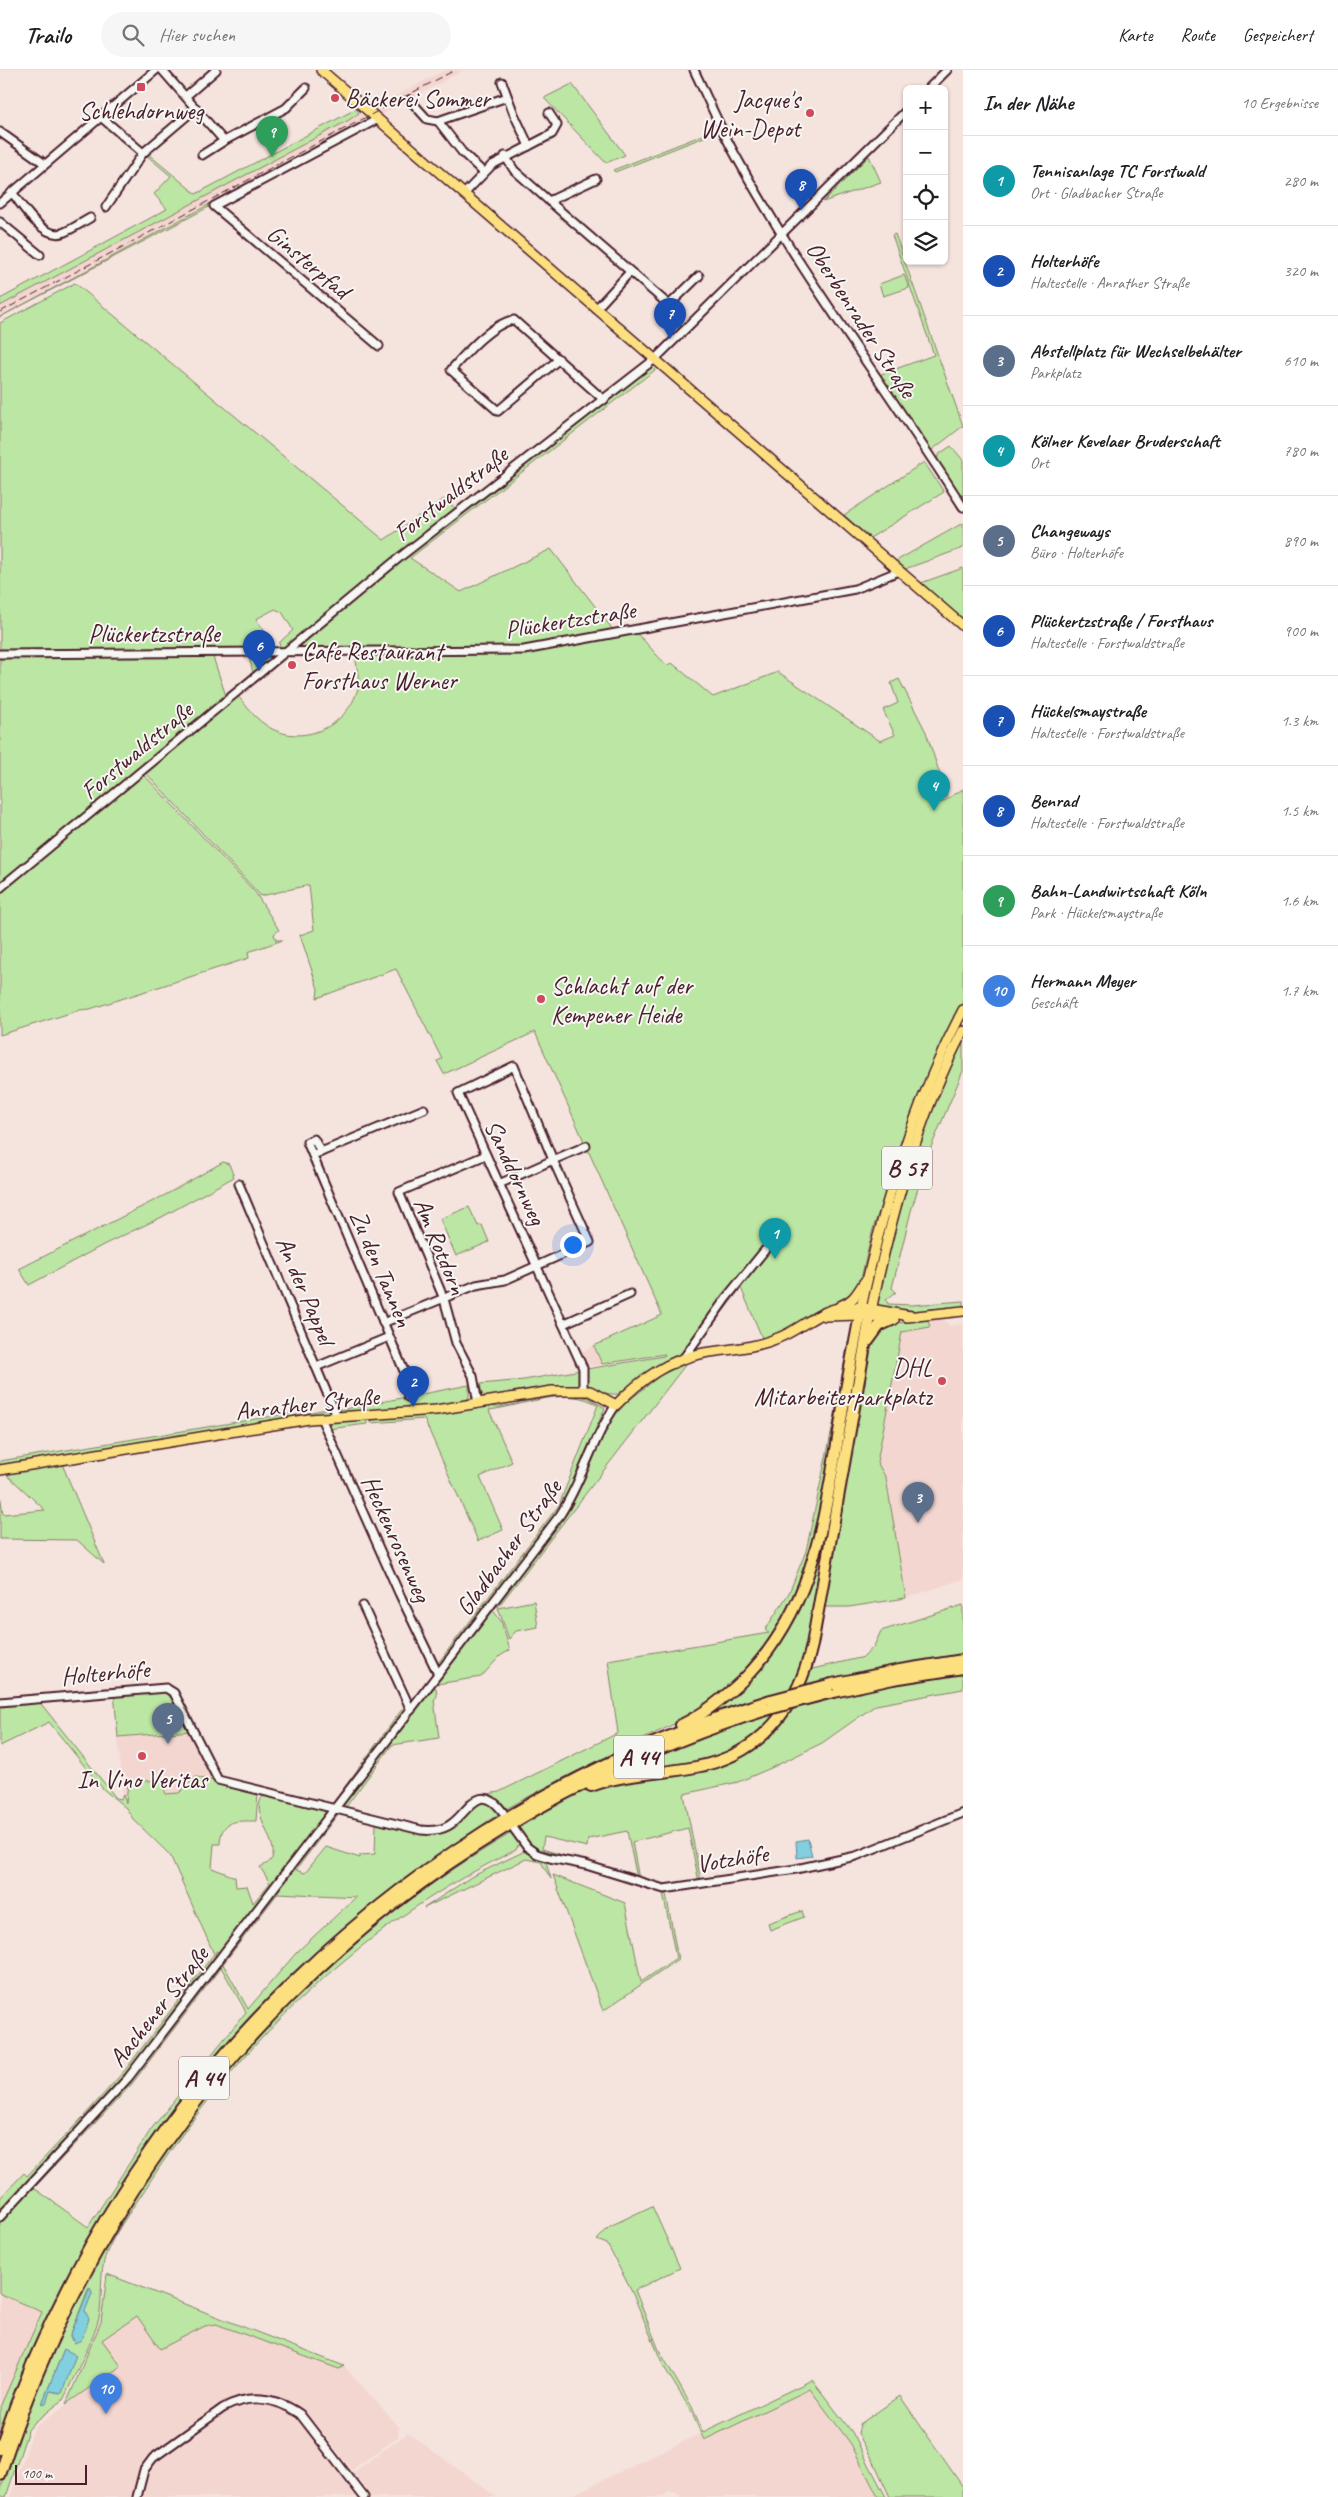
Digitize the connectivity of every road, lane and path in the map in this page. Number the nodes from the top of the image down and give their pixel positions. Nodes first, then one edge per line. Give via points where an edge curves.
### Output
1 (156, 70) edge
2 (162, 70) edge
3 (216, 70) edge
4 (321, 70) edge
5 (694, 70) edge
6 (946, 70) edge
7 (502, 82) dead end
8 (932, 85) edge
9 (306, 88) dead end
10 (186, 96) junction
11 (507, 97) junction
12 (410, 100) dead end
13 (196, 108) junction
14 (549, 113) dead end
15 (903, 114) edge
16 (101, 117) junction
17 (378, 119) junction
18 (438, 121) junction
19 (0, 132) edge
20 (224, 141) junction
21 (529, 146) junction
22 (143, 153) junction
23 (202, 155) dead end
24 (505, 156) junction
25 (45, 164) junction
26 (483, 172) junction
27 (596, 179) dead end
28 (12, 192) junction
29 (464, 194) junction
30 (549, 201) junction
31 (0, 202) edge
32 (106, 207) dead end
33 (90, 218) dead end
34 (0, 222) edge
35 (783, 234) junction
36 (40, 255) dead end
37 (630, 272) junction
38 (699, 276) dead end
39 (596, 309) junction
40 (379, 346) dead end
41 (559, 359) junction
42 (655, 359) junction
43 (604, 400) junction
44 (963, 507) edge
45 (899, 571) junction
46 (963, 626) edge
47 (286, 652) junction
48 (0, 654) edge
49 (0, 888) edge
50 (963, 1010) edge
51 (963, 1031) edge
52 (424, 1110) dead end
53 (586, 1146) dead end
54 (321, 1152) junction
55 (313, 1155) junction
56 (486, 1155) junction
57 (554, 1160) junction
58 (239, 1184) dead end
59 (500, 1184) junction
60 (765, 1250) dead end
61 (538, 1266) junction
62 (869, 1275) junction
63 (630, 1294) dead end
64 (444, 1299) junction
65 (830, 1310) junction
66 (963, 1311) edge
67 (866, 1313) junction
68 (912, 1316) junction
69 (892, 1320) junction
70 (382, 1323) junction
71 (804, 1323) junction
72 (563, 1324) junction
73 (389, 1337) junction
74 (864, 1348) junction
75 (683, 1359) junction
76 (316, 1367) junction
77 (583, 1390) junction
78 (408, 1397) dead end
79 (478, 1403) junction
80 (616, 1405) junction
81 (335, 1412) dead end
82 (322, 1418) junction
83 (0, 1470) edge
84 (363, 1606) dead end
85 (963, 1660) edge
86 (963, 1668) edge
87 (438, 1674) junction
88 (830, 1688) junction
89 (0, 1702) edge
90 (770, 1705) junction
91 (411, 1710) junction
92 (606, 1763) junction
93 (336, 1807) junction
94 (503, 1812) dead end
95 (963, 1813) edge
96 (515, 1825) junction
97 (0, 2217) edge
98 (0, 2449) edge
99 (0, 2475) edge
100 (136, 2497) edge
101 (364, 2497) edge

1 - 16 street
2 - 10 street
3 - 10 street
4 - 17 main road
5 - 35 street, Oberbenrader Straße via 736,158
6 - 8 street
7 - 11 street
9 - 20 street via 286,108
10 - 13 street
11 - 18 street
11 - 21 street
12 - 18 street via 427,119
13 - 20 street
13 - 22 street
14 - 21 street via 557,125 556,129
15 - 35 street, Forstwaldstraße
16 - 22 street
16 - 25 street
17 - 29 main road
17 - 40 street, Ginsterpfad via 214,206
18 - 26 street via 462,152
19 - 25 street
20 - 23 street
21 - 24 street
22 - 32 street
24 - 26 street
24 - 30 street via 514,170
25 - 28 street
26 - 29 street
27 - 30 street
28 - 31 street
28 - 33 street via 36,222 54,234
29 - 39 main road
30 - 37 street
34 - 36 street
35 - 42 street, Forstwaldstraße
35 - 44 street, Oberbenrader Straße
37 - 38 street via 669,305
37 - 39 street
39 - 42 main road
41 - 41 street via 514,320 503,323 478,341 451,370 498,411
41 - 43 street
42 - 43 street, Forstwaldstraße
42 - 45 main road
43 - 47 street, Forstwaldstraße via 400,557
45 - 46 main road
45 - 47 street, Plückertzstraße via 855,589 524,650
47 - 48 street, Plückertzstraße
47 - 49 street, Forstwaldstraße
50 - 62 main road, B 57 via 909,1132
51 - 67 main road, B 57 via 938,1085 907,1167
52 - 54 street
53 - 57 street
54 - 55 street
54 - 55 street via 314,1138 307,1142
55 - 70 street, Zu den Tannen
56 - 57 street, Sanddornweg via 458,1093 514,1066
56 - 59 street, Sanddornweg
56 - 64 street, Am Rotdorn via 399,1192
57 - 59 street
57 - 61 street via 590,1242
58 - 76 street, An der Pappel
59 - 61 street, Sanddornweg
60 - 75 street
61 - 64 street via 505,1280 476,1285
61 - 72 street, Sanddornweg
62 - 65 main road via 849,1303
62 - 67 main road, B 57
63 - 72 street
64 - 70 street
64 - 79 street, Am Rotdorn via 456,1342 473,1376
65 - 67 main road via 847,1307
65 - 71 main road
66 - 68 main road
67 - 68 main road
67 - 69 main road
67 - 71 main road via 825,1316
67 - 74 highway
67 - 92 highway via 818,1542 789,1620 760,1660 719,1701 693,1719 621,1752
68 - 69 main road
69 - 74 highway via 874,1330
70 - 73 street, Zu den Tannen
71 - 75 main road via 765,1343
72 - 77 street, Sanddornweg via 584,1372
73 - 76 street
73 - 78 street, Zu den Tannen via 404,1372
74 - 96 highway via 812,1644 801,1683 785,1712 760,1738 726,1758 697,1767 612,1779 581,1790
75 - 80 main road, Gladbacher Straße via 650,1374
76 - 81 street, An der Pappel
77 - 79 main road, Anrather Straße via 552,1391
77 - 80 main road, Anrather Straße
79 - 82 main road, Anrather Straße
80 - 87 street, Gladbacher Straße via 596,1439 578,1486 560,1515
82 - 83 main road, Anrather Straße
82 - 87 street, Heckenrosenweg
84 - 91 street
85 - 88 highway, A 44 via 900,1670
86 - 88 highway, A 44
87 - 91 street, Gladbacher Straße
88 - 90 highway, A 44, bridge
89 - 93 street, Holterhöfe via 166,1688 174,1693 218,1780
90 - 92 highway, A 44 via 684,1730
90 - 96 highway, A 44 via 630,1761
91 - 93 street, Gladbacher Straße
92 - 98 highway, A 44 via 504,1818 410,1881 315,1960 233,2044 165,2128 98,2232 46,2332
93 - 94 street via 428,1831 449,1825 477,1800 492,1802
93 - 97 street, Aachener Straße via 128,2078
95 - 96 street, Votzhöfe via 856,1856 796,1869 664,1889 538,1854 527,1847
96 - 99 highway, A 44 via 419,1885 341,1948 263,2023 192,2106 132,2190 79,2283 42,2362
100 - 101 street via 144,2470 153,2458 223,2408 249,2398 269,2399 300,2414

